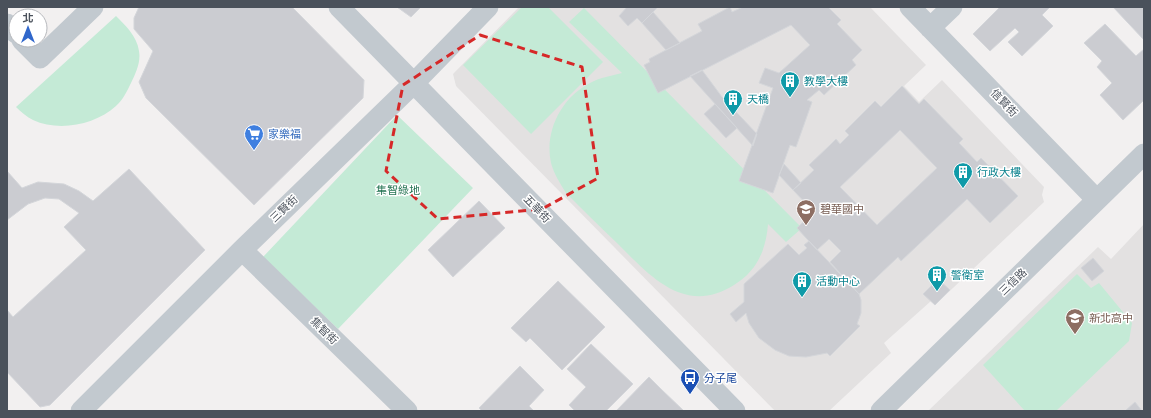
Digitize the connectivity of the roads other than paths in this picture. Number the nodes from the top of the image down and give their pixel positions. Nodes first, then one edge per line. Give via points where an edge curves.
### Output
1 (93, 7) edge
2 (339, 7) edge
3 (488, 7) edge
4 (910, 7) edge
5 (952, 7) edge
6 (930, 28) junction
7 (30, 48) edge
8 (414, 83) junction
9 (1144, 154) edge
10 (1096, 200) junction
11 (242, 250) junction
12 (81, 411) edge
13 (407, 411) edge
14 (735, 411) edge
15 (881, 411) edge

1 - 7 street via 40,58
2 - 8 street, 五華街
3 - 8 street, 三賢街
4 - 6 street, 信賢街
5 - 6 street
6 - 10 street, 信賢街
8 - 11 street, 三賢街
8 - 14 street, 五華街
9 - 10 street, 三信路
10 - 15 street, 三信路
11 - 12 street, 三賢街
11 - 13 street, 集智街

